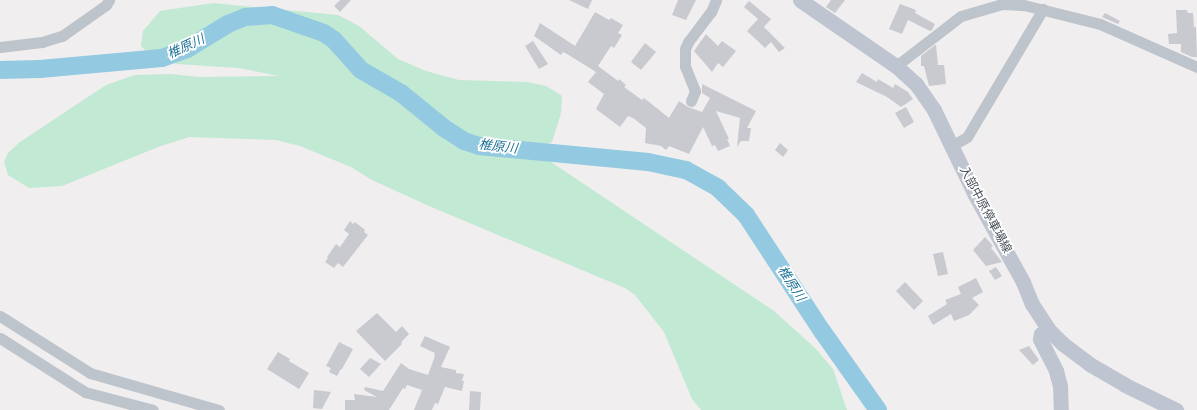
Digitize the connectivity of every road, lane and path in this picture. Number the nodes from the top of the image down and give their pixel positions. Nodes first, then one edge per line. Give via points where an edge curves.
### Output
1 (109, 0) edge
2 (716, 0) edge
3 (800, 0) edge
4 (1043, 9) junction
5 (0, 47) edge
6 (896, 66) junction
7 (1197, 67) edge
8 (691, 101) dead end
9 (951, 146) junction
10 (0, 316) edge
11 (1048, 329) junction
12 (0, 338) edge
13 (153, 410) edge
14 (219, 410) edge
15 (1060, 410) edge
16 (1176, 410) edge

1 - 5 street via 106,5 62,36 42,42
2 - 8 street via 711,12 685,49 685,66 695,91
3 - 6 main road, 入部中原停車場線
4 - 6 street via 1024,4 1002,4 971,12 950,24
4 - 7 street via 1100,24
4 - 9 street via 967,137
6 - 9 main road, 入部中原停車場線 via 924,94
9 - 11 main road, 入部中原停車場線 via 1032,304
10 - 14 street via 90,373
11 - 15 main road via 1041,334 1040,339 1056,371 1060,386
11 - 16 main road, 入部中原停車場線 via 1091,365
12 - 13 street via 85,392

